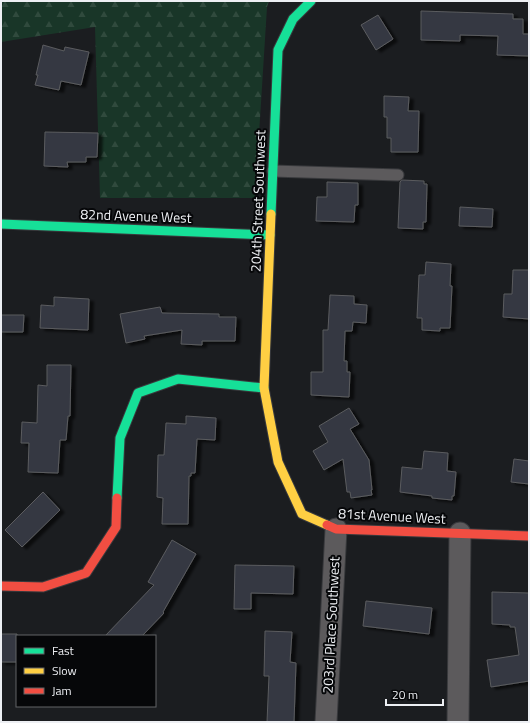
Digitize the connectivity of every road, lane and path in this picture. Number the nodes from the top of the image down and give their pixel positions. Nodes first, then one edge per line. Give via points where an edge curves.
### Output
1 (311, 1) edge
2 (273, 171) junction
3 (398, 175) dead end
4 (1, 224) edge
5 (270, 235) junction
6 (264, 388) junction
7 (336, 529) junction
8 (460, 534) junction
9 (529, 536) edge
10 (1, 586) edge
11 (326, 722) edge
12 (458, 722) edge

1 - 2 street, 204th Street Southwest via 294,19 278,50
2 - 3 lane
2 - 5 street, 204th Street Southwest
4 - 5 street, 82nd Avenue West
5 - 6 street, 204th Street Southwest
6 - 7 street, 81st Avenue West via 278,462 302,514
6 - 10 street via 178,379 138,393 120,438 116,527 86,573 43,587
7 - 8 street, 81st Avenue West
7 - 11 street, 203rd Place Southwest
8 - 9 street, 81st Avenue West
8 - 12 street

